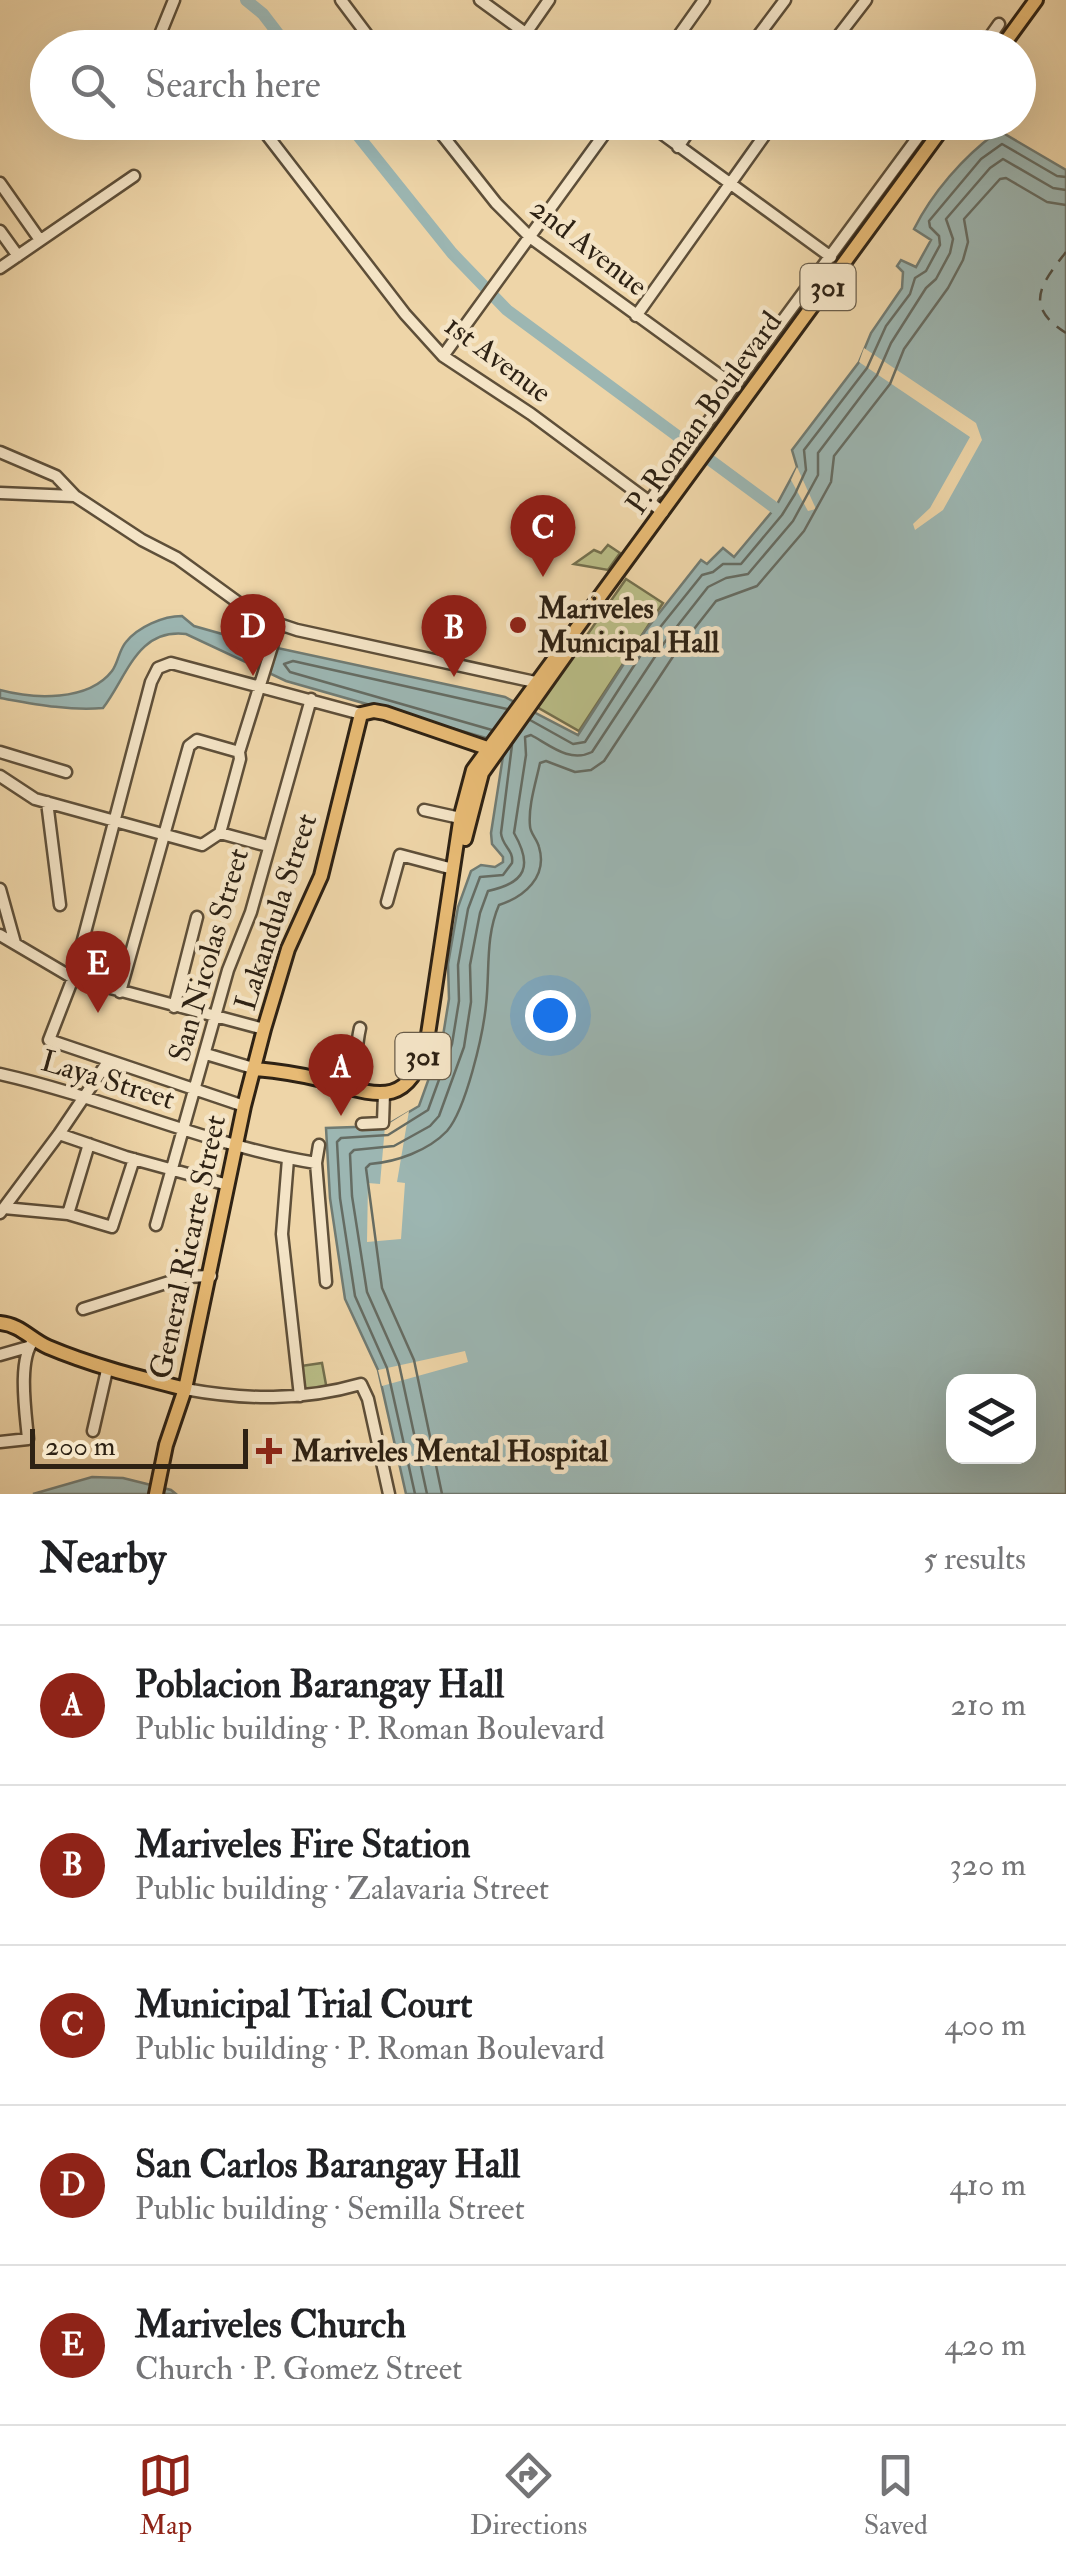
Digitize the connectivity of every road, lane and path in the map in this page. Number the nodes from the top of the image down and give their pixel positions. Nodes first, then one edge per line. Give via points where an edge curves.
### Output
1 (174, 0) edge
2 (341, 0) edge
3 (480, 0) edge
4 (549, 0) edge
5 (704, 0) edge
6 (785, 0) edge
7 (866, 0) edge
8 (1032, 2) edge
9 (999, 24) dead end
10 (162, 30) edge
11 (363, 30) edge
12 (522, 30) edge
13 (528, 30) edge
14 (683, 30) edge
15 (762, 30) edge
16 (844, 30) edge
17 (995, 30) edge
18 (1013, 30) edge
19 (271, 140) edge
20 (446, 140) edge
21 (601, 140) edge
22 (669, 140) edge
23 (683, 140) edge
24 (760, 140) edge
25 (915, 140) edge
26 (934, 140) edge
27 (678, 147) junction
28 (907, 151) junction
29 (923, 155) junction
30 (134, 176) dead end
31 (729, 182) junction
32 (0, 183) edge
33 (0, 231) edge
34 (848, 234) junction
35 (531, 238) junction
36 (40, 240) junction
37 (857, 249) junction
38 (18, 256) junction
39 (830, 257) junction
40 (0, 268) edge
41 (636, 316) junction
42 (443, 356) junction
43 (736, 387) junction
44 (0, 452) edge
45 (0, 492) edge
46 (75, 496) junction
47 (649, 502) junction
48 (663, 512) junction
49 (607, 587) junction
50 (279, 624) junction
51 (535, 682) junction
52 (258, 686) junction
53 (311, 699) junction
54 (528, 700) junction
55 (361, 714) junction
56 (492, 746) junction
57 (0, 752) edge
58 (238, 752) junction
59 (66, 772) dead end
60 (0, 776) edge
61 (46, 802) junction
62 (424, 810) dead end
63 (460, 818) junction
64 (116, 820) junction
65 (220, 833) junction
66 (164, 835) junction
67 (268, 846) junction
68 (453, 869) junction
69 (0, 889) edge
70 (387, 902) dead end
71 (60, 906) dead end
72 (198, 918) dead end
73 (0, 935) edge
74 (15, 943) junction
75 (73, 978) junction
76 (120, 992) junction
77 (174, 1007) junction
78 (215, 1018) junction
79 (360, 1028) dead end
80 (264, 1029) junction
81 (206, 1054) junction
82 (106, 1062) junction
83 (256, 1068) junction
84 (0, 1074) edge
85 (352, 1090) junction
86 (195, 1091) junction
87 (384, 1094) junction
88 (83, 1097) junction
89 (244, 1106) junction
90 (362, 1124) dead end
91 (184, 1129) junction
92 (60, 1134) junction
93 (88, 1144) junction
94 (236, 1146) junction
95 (318, 1146) dead end
96 (134, 1159) junction
97 (288, 1159) junction
98 (316, 1164) junction
99 (172, 1170) junction
100 (228, 1185) junction
101 (2, 1210) edge
102 (68, 1214) junction
103 (156, 1225) dead end
104 (210, 1276) junction
105 (326, 1282) dead end
106 (83, 1309) dead end
107 (0, 1322) edge
108 (31, 1343) junction
109 (0, 1354) edge
110 (106, 1370) junction
111 (185, 1389) junction
112 (300, 1396) junction
113 (93, 1431) dead end
114 (0, 1442) edge
115 (157, 1490) edge
116 (389, 1494) edge

1 - 10 street
2 - 11 street
3 - 12 street
4 - 13 street
5 - 14 street
6 - 15 street
7 - 16 street
8 - 18 main road
9 - 17 street
19 - 42 street, 1st Avenue
20 - 35 street, 2nd Avenue
21 - 35 street
22 - 27 street
23 - 27 street
24 - 31 street
25 - 28 street
26 - 29 main road, P. Roman Boulevard / 301
27 - 31 street
28 - 29 street
28 - 34 street
29 - 37 main road, P. Roman Boulevard / 301
30 - 36 street
31 - 39 street
31 - 41 street
32 - 36 street
33 - 38 street
34 - 37 street
34 - 39 street
35 - 41 street, 2nd Avenue
35 - 42 street
36 - 38 street
37 - 48 main road, P. Roman Boulevard / 301
38 - 40 street
39 - 43 street
41 - 43 street, 2nd Avenue
42 - 47 street, 1st Avenue
43 - 47 street
44 - 46 street via 56,476
45 - 46 street
46 - 50 street via 258,617
47 - 48 street, 1st Avenue
48 - 49 main road, P. Roman Boulevard / 301
49 - 51 main road, P. Roman Boulevard / 301
49 - 54 main road, P. Roman Boulevard / 301 via 588,623
50 - 51 street
50 - 52 street
51 - 54 main road, P. Roman Boulevard / 301
52 - 53 street
52 - 58 street
52 - 64 street via 177,665 158,668
53 - 55 street
53 - 67 street, San Nicolas Street
54 - 56 main road, P. Roman Boulevard / 301
55 - 56 main road via 385,713
55 - 80 main road, Lakandula Street via 321,876 288,948
56 - 63 main road, P. Roman Boulevard / 301 via 467,786
56 - 68 main road, P. Roman Boulevard / 301
57 - 59 street
58 - 65 street
58 - 66 street via 192,741
60 - 61 street
61 - 64 street
61 - 71 street
62 - 63 street
63 - 68 main road, P. Roman Boulevard / 301
64 - 66 street
64 - 75 street
65 - 66 street via 202,845
65 - 67 street
66 - 76 street
67 - 78 street, San Nicolas Street
68 - 70 street via 400,855
68 - 87 main road, P. Roman Boulevard / 301 via 420,1065 407,1084
69 - 74 street
72 - 77 street
73 - 74 street
74 - 75 street
75 - 76 street
75 - 82 street via 48,1040
76 - 77 street
77 - 78 street
78 - 80 street
78 - 81 street, San Nicolas Street
79 - 85 street
80 - 83 main road, Lakandula Street
81 - 83 street
81 - 86 street, San Nicolas Street
82 - 86 street
82 - 88 street
83 - 85 main road, 301
83 - 89 main road, General Ricarte Street
84 - 88 street, Laya Street
85 - 87 main road, 301
86 - 89 street
86 - 91 street, San Nicolas Street
87 - 90 street via 383,1123
88 - 91 street, Laya Street
88 - 92 street
89 - 94 main road, General Ricarte Street
91 - 94 street, Laya Street
91 - 99 street, San Nicolas Street
92 - 93 street
92 - 101 street
93 - 96 street
93 - 102 street
94 - 97 street, Laya Street
94 - 100 main road, General Ricarte Street
95 - 98 street
96 - 99 street
96 - 102 street via 112,1227
97 - 98 street, Laya Street
97 - 112 street via 282,1234
98 - 105 street
99 - 100 street
99 - 103 street, San Nicolas Street
100 - 104 main road, General Ricarte Street
101 - 102 street
104 - 106 street via 185,1277
104 - 111 main road, General Ricarte Street
107 - 108 main road via 24,1329
108 - 109 street
108 - 110 main road
108 - 114 street via 24,1396 28,1439
110 - 111 main road
110 - 113 street
111 - 112 street via 236,1398
111 - 115 main road, General Ricarte Street
112 - 116 street via 361,1384

